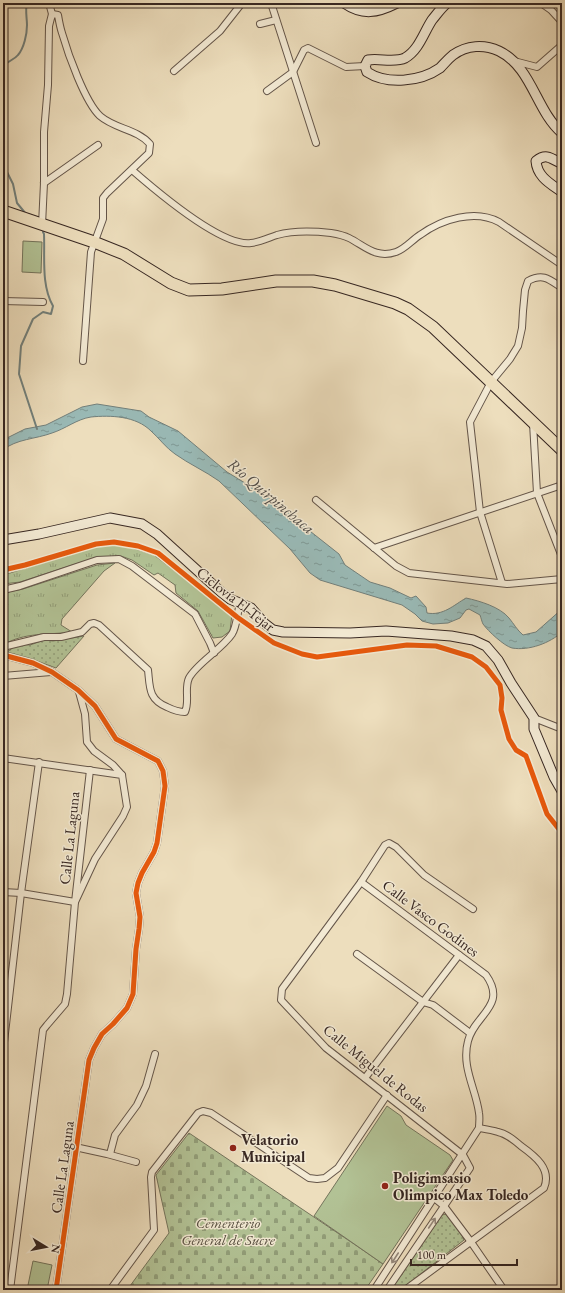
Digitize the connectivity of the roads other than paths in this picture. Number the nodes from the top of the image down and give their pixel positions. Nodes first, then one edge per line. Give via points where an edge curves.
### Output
1 (49, 3) edge
2 (242, 3) edge
3 (271, 3) edge
4 (344, 3) edge
5 (397, 3) edge
6 (447, 3) edge
7 (541, 3) edge
8 (558, 3) edge
9 (562, 7) edge
10 (52, 14) junction
11 (276, 20) junction
12 (562, 22) edge
13 (260, 24) dead end
14 (562, 45) edge
15 (512, 60) junction
16 (365, 66) junction
17 (174, 71) dead end
18 (293, 72) junction
19 (267, 91) dead end
20 (562, 133) edge
21 (316, 143) dead end
22 (98, 145) dead end
23 (562, 164) edge
24 (132, 170) junction
25 (44, 183) junction
26 (562, 192) edge
27 (3, 211) edge
28 (42, 225) junction
29 (94, 242) junction
30 (562, 265) edge
31 (562, 288) edge
32 (3, 301) edge
33 (43, 302) dead end
34 (83, 361) dead end
35 (491, 382) junction
36 (532, 422) junction
37 (562, 450) edge
38 (562, 485) edge
39 (537, 493) junction
40 (316, 500) dead end
41 (480, 512) junction
42 (3, 540) edge
43 (374, 548) junction
44 (562, 557) edge
45 (562, 580) edge
46 (502, 583) junction
47 (3, 590) edge
48 (240, 604) junction
49 (3, 649) edge
50 (214, 654) junction
51 (3, 655) edge
52 (52, 672) junction
53 (3, 676) edge
54 (78, 690) junction
55 (534, 718) junction
56 (562, 729) edge
57 (3, 758) edge
58 (39, 762) junction
59 (90, 770) junction
60 (122, 775) junction
61 (562, 791) edge
62 (361, 882) junction
63 (3, 892) edge
64 (21, 893) junction
65 (75, 902) junction
66 (473, 908) dead end
67 (356, 954) dead end
68 (458, 955) junction
69 (3, 986) edge
70 (11, 986) junction
71 (423, 1002) junction
72 (5, 1020) edge
73 (470, 1033) junction
74 (3, 1051) edge
75 (155, 1054) dead end
76 (365, 1078) junction
77 (386, 1095) junction
78 (479, 1128) junction
79 (76, 1147) junction
80 (110, 1154) junction
81 (463, 1155) junction
82 (136, 1162) dead end
83 (434, 1198) junction
84 (444, 1206) junction
85 (471, 1242) junction
86 (10, 1290) edge
87 (56, 1290) edge
88 (110, 1290) edge
89 (374, 1290) edge
90 (387, 1290) edge
91 (405, 1290) edge
92 (503, 1290) edge

1 - 10 street
2 - 17 street via 220,31
3 - 11 street
4 - 5 street via 365,12 375,12
6 - 16 street via 432,21 416,48 405,58 368,60
7 - 12 street via 552,10
8 - 9 street
10 - 24 street via 58,15 82,88 100,116 114,125 140,135 150,144 149,153
10 - 25 street via 49,26
11 - 13 street
11 - 18 street
14 - 15 street via 537,67
15 - 16 street via 500,51 475,46 464,48 440,68 413,79 374,77 366,72
15 - 20 street via 522,71 547,115
16 - 18 street via 346,68 308,48 304,50
18 - 19 street
18 - 21 street
22 - 25 street
23 - 26 street via 548,156 536,161 536,168 541,176
24 - 29 street via 103,198 103,219
24 - 30 street via 212,232 244,243 291,232 314,231 347,237 372,252 395,253 432,227 450,220 476,215 500,222
25 - 28 street
27 - 28 highway
28 - 29 highway
29 - 34 street via 91,252
29 - 35 highway via 124,254 171,283 189,290 222,289 276,281 313,281 395,303 418,315 433,327
31 - 35 street via 548,278 536,277 528,281 518,346
32 - 33 street
35 - 36 highway
35 - 41 street via 470,422
36 - 37 highway
36 - 39 street
38 - 39 street
39 - 41 street
39 - 44 street
40 - 43 street
41 - 43 street
41 - 46 street
42 - 48 street via 110,518 142,524 157,534 221,592
43 - 46 street via 396,566 409,572
45 - 46 street
47 - 50 street via 97,560 118,559 132,566 195,614
48 - 50 street via 233,633
48 - 55 street via 250,608 273,630 283,632 386,631 474,640 486,646 498,660
49 - 50 street via 44,637 61,637 82,632 94,623 148,670 153,697 160,704 178,712 185,712 188,706 188,679 193,671
51 - 52 street, Calle La Laguna via 33,663
52 - 53 street
52 - 54 street, Calle La Laguna
54 - 60 street via 85,714 88,742 94,752 113,765
54 - 79 street, Calle La Laguna via 95,706 116,739 158,761 163,771 165,786 157,843 138,883 136,893 140,917 133,994 127,1008 102,1034 89,1060
55 - 56 street
55 - 61 street via 534,729
57 - 58 street
58 - 59 street
58 - 64 street
59 - 60 street
59 - 65 street, Calle La Laguna
60 - 65 street via 127,807 124,816 95,860
62 - 66 street via 385,845 390,843 424,876
62 - 68 street, Calle Vasco Godines
62 - 76 street, Calle Miguel de Rodas via 280,995 281,1000 326,1048
63 - 64 street
64 - 65 street
64 - 70 street
65 - 86 street, Calle La Laguna via 65,1004 44,1030
67 - 71 street
68 - 71 street
68 - 73 street, Calle Vasco Godines via 486,975 494,993 492,1005
69 - 70 street
70 - 72 street
71 - 73 street via 433,1005
71 - 76 street
72 - 74 street
73 - 78 street via 466,1058 480,1113
75 - 80 street via 146,1086 137,1105 115,1135
76 - 77 street, Calle Miguel de Rodas
77 - 81 street, Calle Miguel de Rodas
77 - 88 street via 338,1168 325,1178 317,1179 309,1178 211,1113 198,1113 152,1172 154,1230
78 - 81 street
78 - 85 street via 498,1132 510,1138 538,1158 543,1166 546,1183 544,1188
79 - 80 street
79 - 87 street, Calle La Laguna
80 - 82 street
81 - 83 street
81 - 84 street via 470,1168
83 - 84 street
83 -> 89 street
84 - 85 street
90 -> 84 street
85 - 91 street
85 - 92 street

